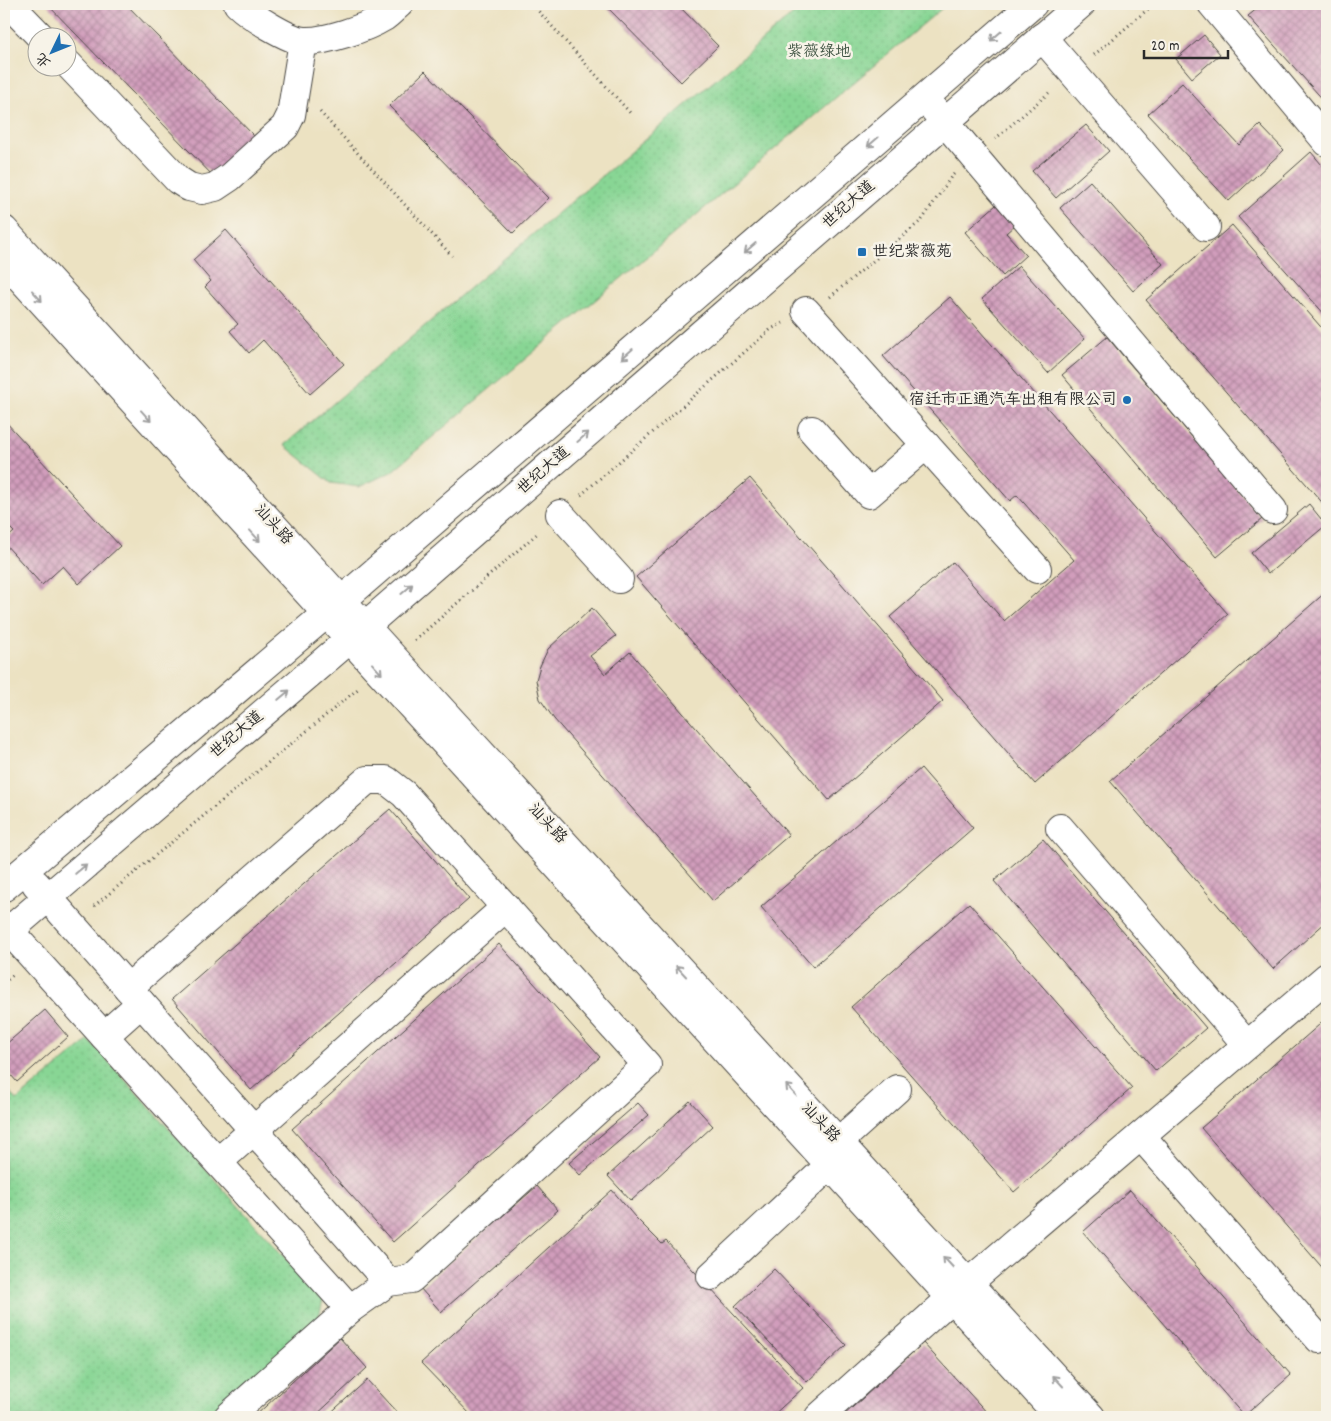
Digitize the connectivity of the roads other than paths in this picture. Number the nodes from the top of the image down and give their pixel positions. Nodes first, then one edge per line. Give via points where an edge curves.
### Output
1 (10, 4) edge
2 (238, 4) edge
3 (399, 4) edge
4 (1033, 4) edge
5 (1081, 4) edge
6 (1212, 4) edge
7 (33, 28) edge
8 (1042, 37) junction
9 (303, 41) junction
10 (78, 75) edge
11 (924, 98) junction
12 (945, 122) junction
13 (1327, 142) edge
14 (1206, 227) dead end
15 (4, 230) edge
16 (4, 260) edge
17 (806, 311) dead end
18 (812, 430) dead end
19 (926, 445) junction
20 (1273, 510) dead end
21 (560, 514) dead end
22 (1037, 569) dead end
23 (619, 579) dead end
24 (334, 607) junction
25 (358, 633) junction
26 (1060, 828) dead end
27 (14, 879) edge
28 (48, 897) junction
29 (506, 907) junction
30 (5, 930) edge
31 (1327, 977) edge
32 (135, 995) junction
33 (104, 1036) junction
34 (1247, 1045) junction
35 (897, 1089) dead end
36 (253, 1130) junction
37 (1140, 1136) junction
38 (830, 1155) junction
39 (218, 1162) junction
40 (711, 1276) dead end
41 (388, 1282) junction
42 (959, 1290) junction
43 (350, 1309) junction
44 (1319, 1340) dead end
45 (228, 1417) edge
46 (819, 1417) edge
47 (1060, 1417) edge
48 (1091, 1417) edge

1 - 7 street
2 - 9 street via 271,28
3 - 9 street via 386,16 356,30 321,40
4 -> 11 street, 世纪大道
5 - 8 street, 世纪大道
6 - 13 street
8 - 12 street, 世纪大道
8 - 14 street
9 - 10 street via 291,116 285,127 230,177 215,187 202,190 178,180
11 - 12 street
11 -> 24 street, 世纪大道
12 - 20 street
25 -> 12 street, 世纪大道
15 - 24 street, 汕头路
16 -> 24 street, 汕头路
17 - 19 street
18 - 19 street via 869,494
19 - 22 street
21 - 23 street
24 - 25 street, 汕头路
24 - 27 street, 世纪大道
28 -> 25 street, 世纪大道
25 - 38 street, 汕头路
26 - 34 street
27 - 28 street
28 - 30 street, 世纪大道
28 - 32 street
29 - 32 street via 404,794 386,780 367,780
29 - 36 street
29 - 41 street via 648,1066 411,1279
30 - 33 street
31 - 34 street
32 - 33 street
32 - 36 street
33 - 39 street
34 - 37 street
35 - 38 street
36 - 39 street
36 - 41 street
37 - 42 street
37 - 44 street
38 - 40 street
38 - 42 street, 汕头路
39 - 43 street
41 - 43 street
42 - 46 street
42 - 47 street, 汕头路
48 -> 42 street, 汕头路
43 - 45 street

